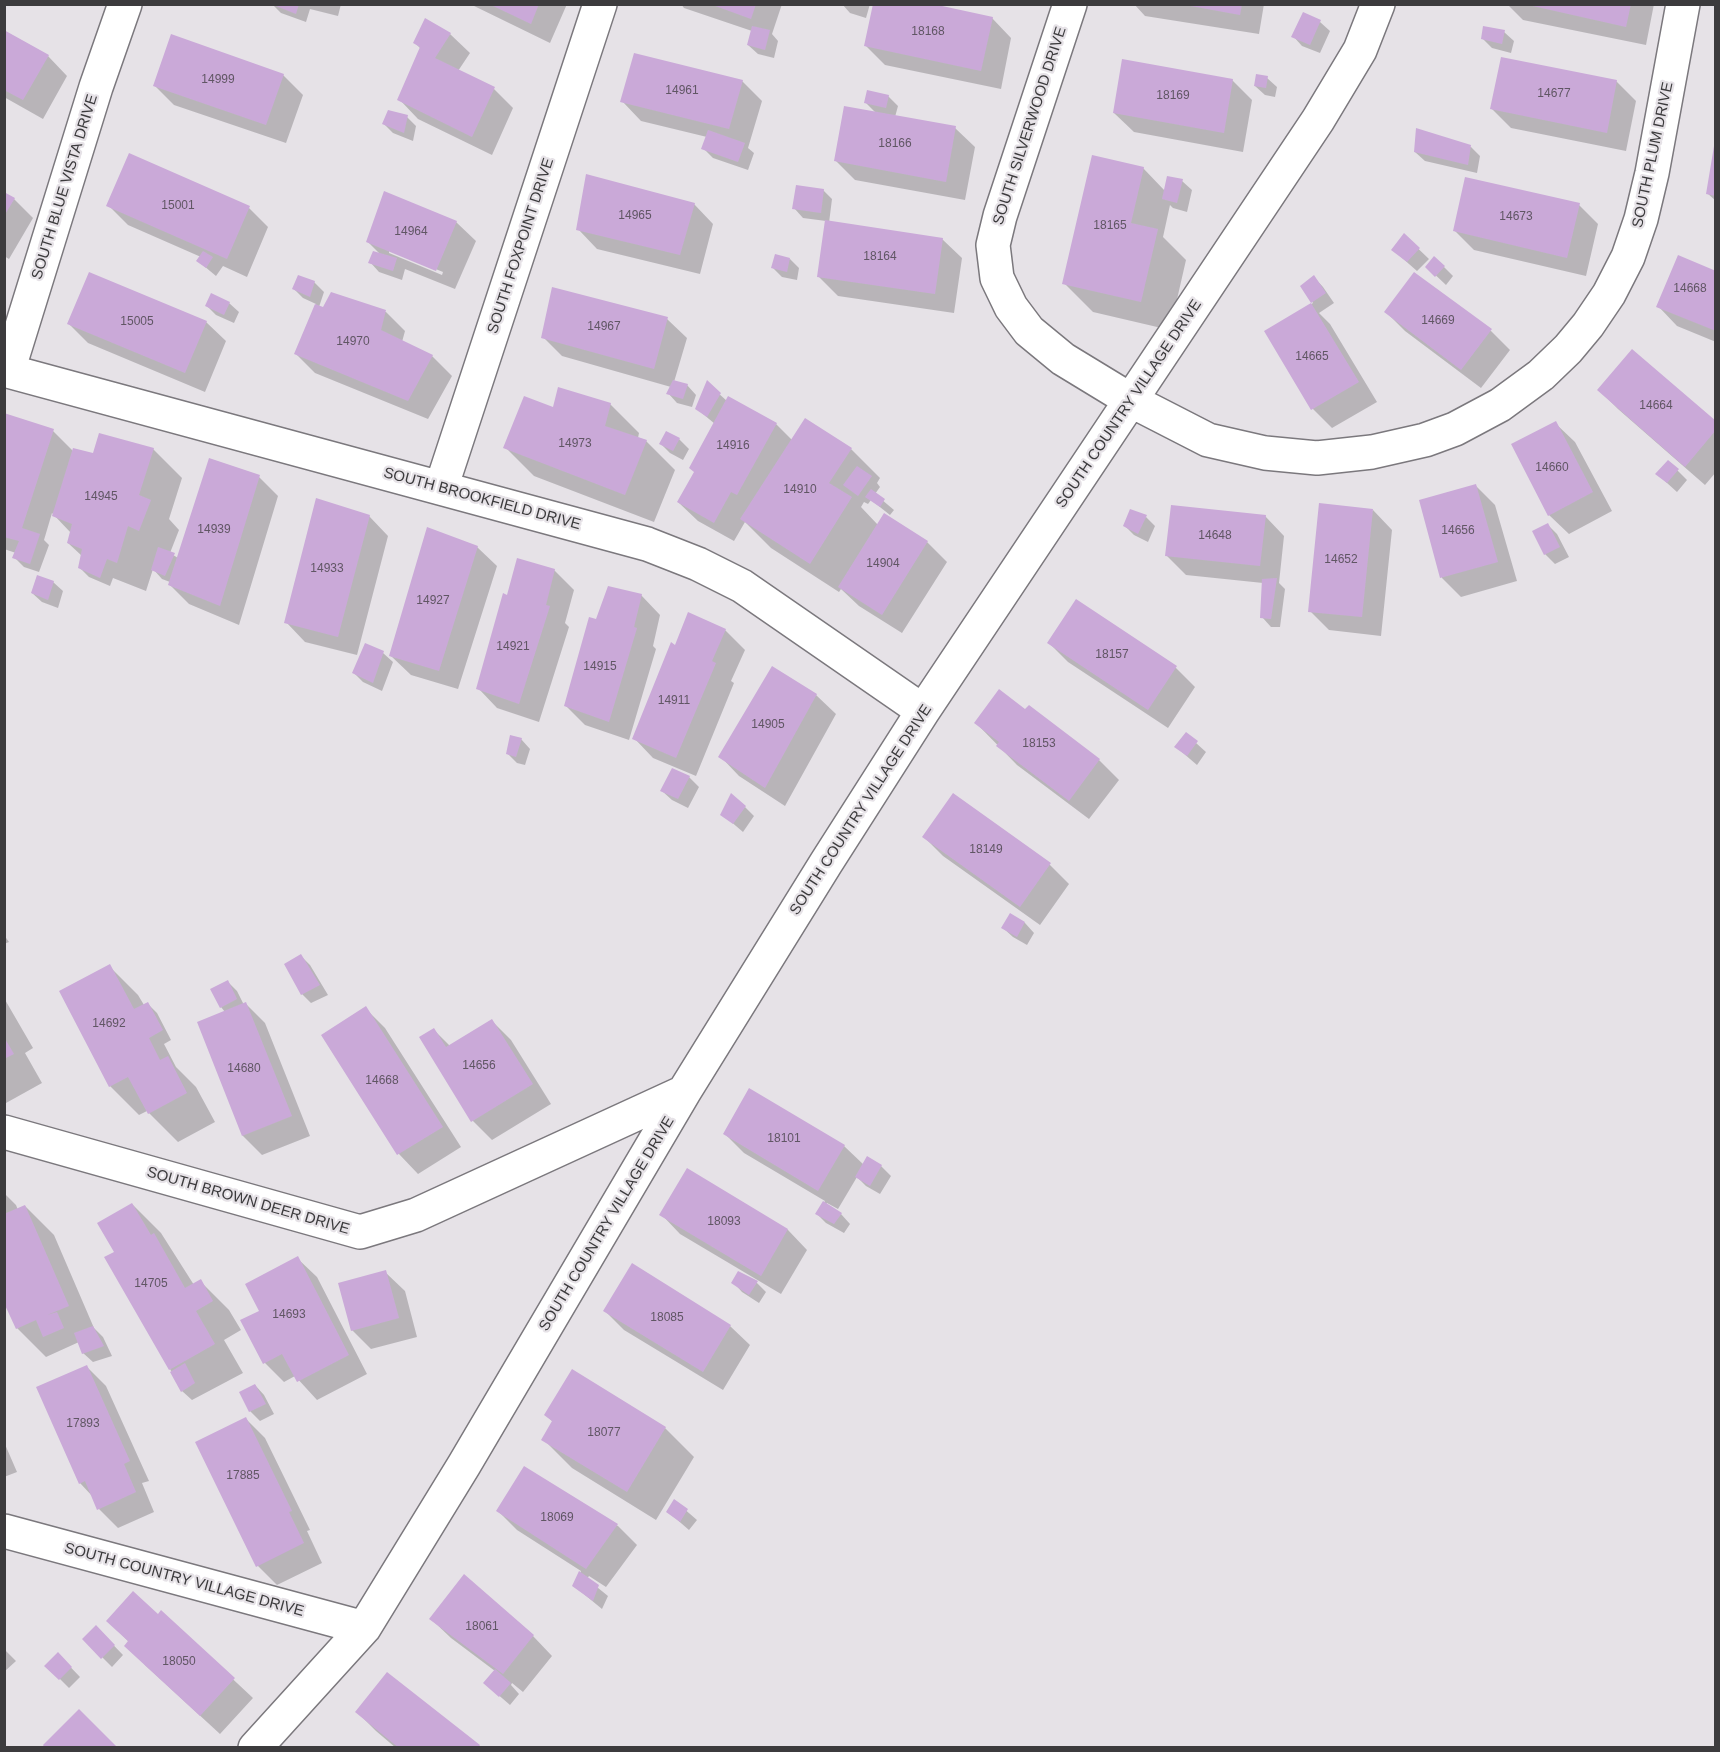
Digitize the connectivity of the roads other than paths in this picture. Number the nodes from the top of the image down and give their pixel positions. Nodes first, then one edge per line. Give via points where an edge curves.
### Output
1 (125, 4) edge
2 (600, 4) edge
3 (1070, 4) edge
4 (1378, 4) edge
5 (1683, 4) edge
6 (6, 370) edge
7 (1132, 401) junction
8 (441, 488) junction
9 (923, 711) junction
10 (684, 1092) junction
11 (4, 1132) edge
12 (4, 1531) edge
13 (364, 1628) junction
14 (255, 1748) edge

1 - 6 street, SOUTH BLUE VISTA DRIVE
2 - 8 street, SOUTH FOXPOINT DRIVE
3 - 7 street, SOUTH SILVERWOOD DRIVE via 1000,216 993,245 998,278 1011,307 1029,331 1064,359
4 - 7 street, SOUTH COUNTRY VILLAGE DRIVE via 1360,50 1318,120
5 - 7 street, SOUTH PLUM DRIVE via 1652,173 1628,257 1609,294 1568,349 1500,405 1425,440 1372,452 1317,458 1265,453 1208,440
6 - 8 street, SOUTH BROOKFIELD DRIVE
7 - 9 street, SOUTH COUNTRY VILLAGE DRIVE
8 - 9 street, SOUTH BROOKFIELD DRIVE via 647,544 698,564 742,586
9 - 10 street, SOUTH COUNTRY VILLAGE DRIVE
10 - 11 street, SOUTH BROWN DEER DRIVE via 416,1215 360,1232
10 - 13 street, SOUTH COUNTRY VILLAGE DRIVE
12 - 13 street, SOUTH COUNTRY VILLAGE DRIVE
13 - 14 street, SOUTH COUNTRY VILLAGE DRIVE

